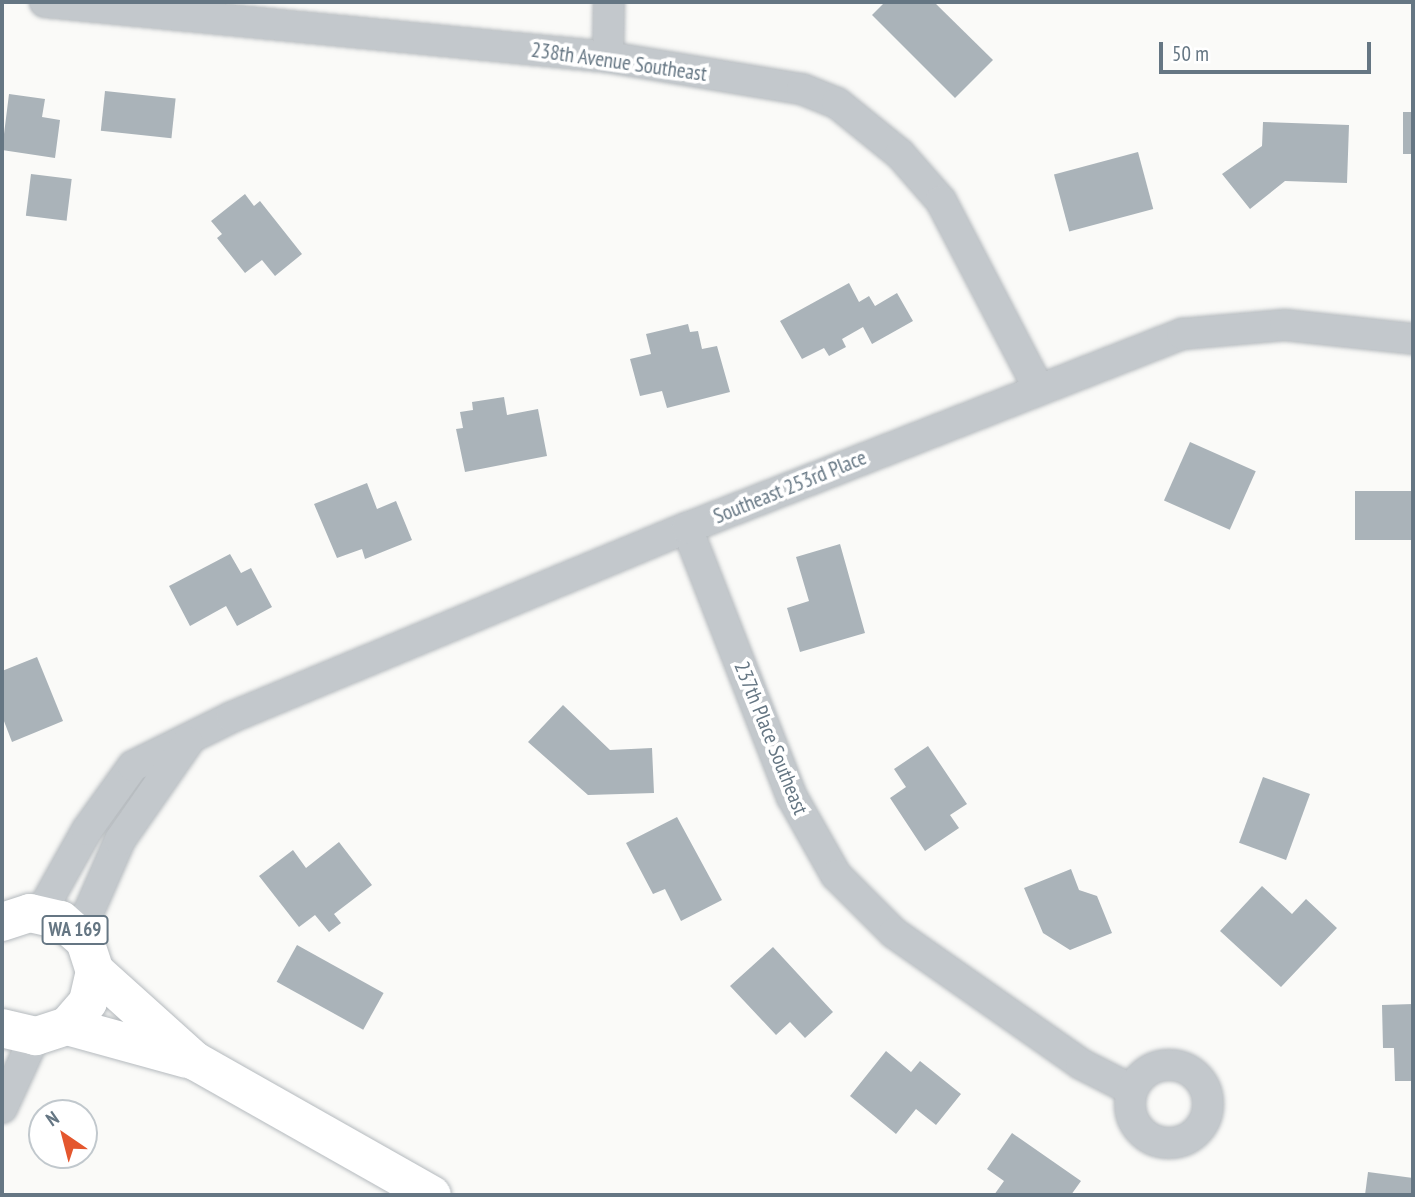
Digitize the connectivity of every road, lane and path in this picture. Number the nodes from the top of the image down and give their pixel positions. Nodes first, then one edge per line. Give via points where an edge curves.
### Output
1 (45, 2) edge
2 (609, 2) edge
3 (608, 57) junction
4 (1413, 339) edge
5 (1038, 387) junction
6 (687, 528) junction
7 (188, 743) junction
8 (40, 914) junction
9 (2, 922) edge
10 (79, 934) junction
11 (95, 971) junction
12 (35, 1030) edge
13 (195, 1061) junction
14 (1132, 1090) dead end
15 (2, 1108) edge
16 (432, 1195) edge

1 - 3 street, 238th Avenue Southeast
2 - 3 street
3 - 5 street, 238th Avenue Southeast via 802,89 865,122 941,201
4 - 5 street, Southeast 253rd Place via 1230,325 1182,334
5 - 6 street, Southeast 253rd Place
6 - 7 street, Southeast 253rd Place via 232,718
6 - 14 street, 237th Place Southeast via 792,797 836,875 894,933 1081,1064
7 - 8 street, Southeast 253rd Place via 133,766 87,830
7 - 10 street, Southeast 253rd Place via 120,840
8 - 9 main road, WA 169
8 - 10 main road, WA 169
10 - 11 main road, WA 169
11 - 12 main road, WA 169 via 88,1002
11 - 13 main road, WA 169
12 - 13 main road, WA 169
12 - 15 street
13 - 16 main road, WA 169

